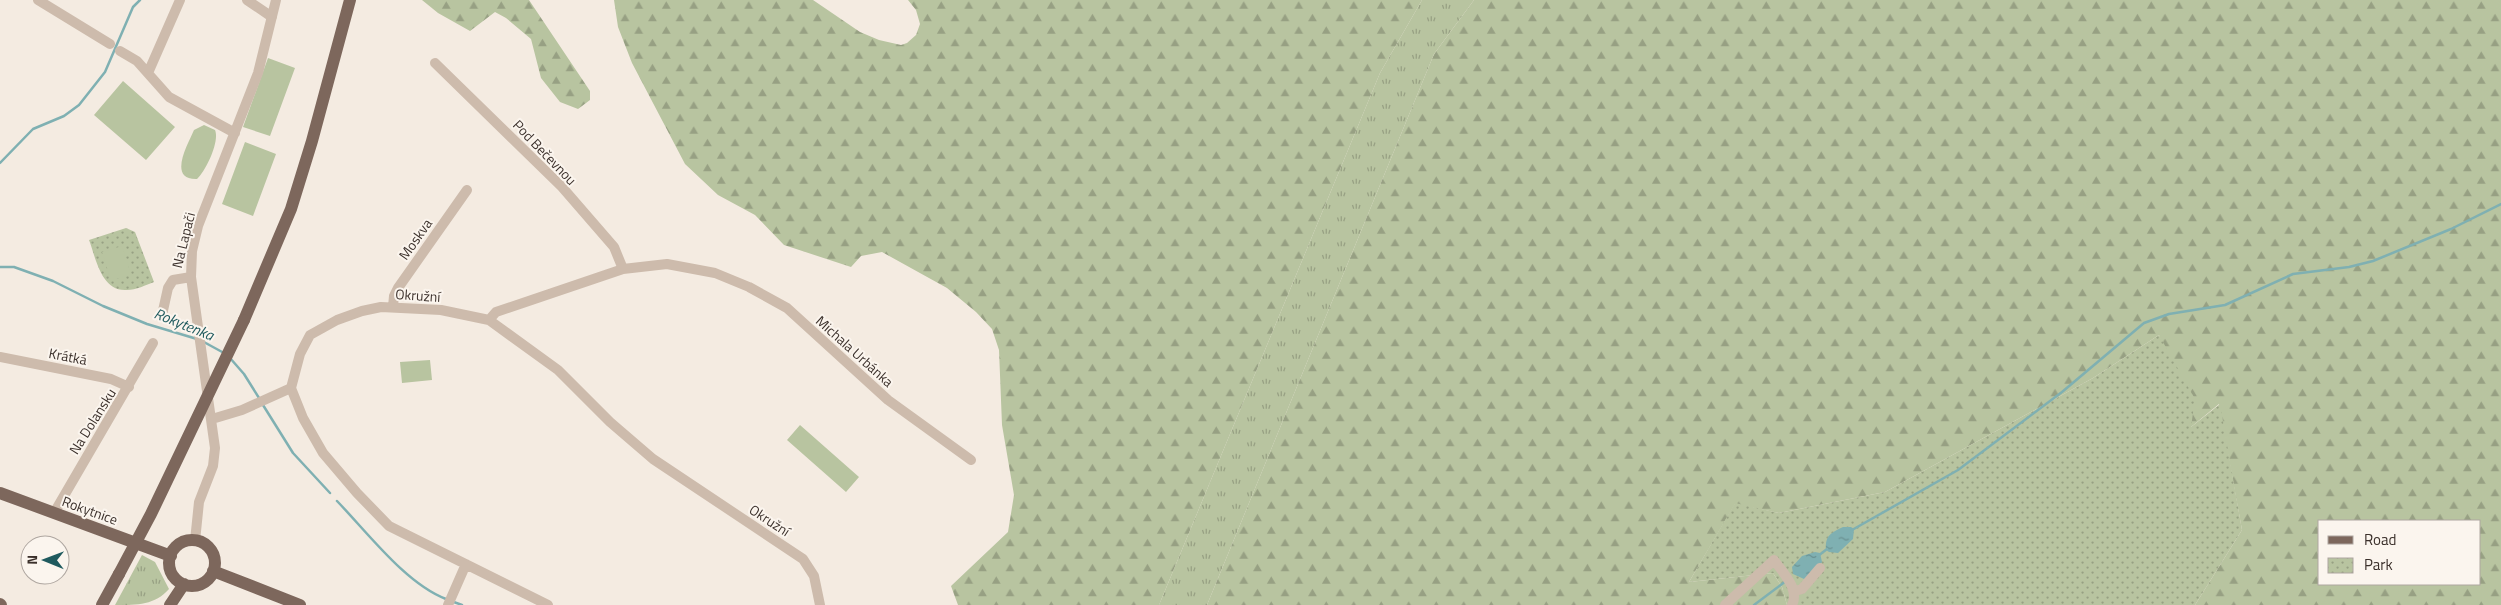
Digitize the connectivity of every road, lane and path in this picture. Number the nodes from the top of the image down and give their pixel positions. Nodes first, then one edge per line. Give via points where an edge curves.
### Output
1 (38, 0) edge
2 (180, 0) edge
3 (247, 0) edge
4 (276, 0) edge
5 (350, 0) edge
6 (272, 17) junction
7 (110, 44) dead end
8 (120, 50) dead end
9 (435, 63) dead end
10 (148, 73) junction
11 (235, 133) junction
12 (466, 190) dead end
13 (623, 269) junction
14 (191, 277) junction
15 (393, 307) junction
16 (162, 315) dead end
17 (489, 320) junction
18 (153, 343) dead end
19 (0, 356) edge
20 (129, 387) junction
21 (291, 388) junction
22 (212, 419) junction
23 (970, 460) dead end
24 (0, 493) edge
25 (54, 513) junction
26 (195, 541) junction
27 (171, 556) junction
28 (466, 564) junction
29 (1820, 568) dead end
30 (213, 571) junction
31 (184, 584) junction
32 (1795, 591) junction
33 (102, 605) edge
34 (170, 605) edge
35 (300, 605) edge
36 (448, 605) edge
37 (548, 605) edge
38 (820, 605) edge
39 (1725, 605) edge
40 (1792, 605) edge

1 - 7 street
2 - 10 street
3 - 6 street
4 - 6 street, Na Lapači
5 - 33 main road, bridge via 291,209 244,320 171,473
6 - 11 street, Na Lapači via 258,73
8 - 10 street
9 - 13 street, Pod Bečevnou via 562,187 614,248
10 - 11 street via 169,97
11 - 14 street, Na Lapači via 198,226 192,251
12 - 15 street, Moskva via 398,288
13 - 17 street, Michala Urbánka via 496,312
13 - 23 street, Michala Urbánka via 667,264 711,272 749,287 787,308 888,400
14 - 16 street, Na Lapači via 173,280
14 - 22 street
15 - 17 street, Okružní via 441,310
15 - 21 street, Okružní via 362,310 310,335 300,354
17 - 38 street, Okružní via 558,370 653,459 803,558 814,576
18 - 20 street, Na Dolansku
19 - 20 street, Krátká via 111,379
20 - 25 street, Na Dolansku
21 - 22 street via 250,407
21 - 28 street via 302,418 323,452 383,520
22 - 26 street via 216,448 213,466 199,502
24 - 25 main road, Rokytnice
25 - 27 main road, Rokytnice
26 - 27 main road via 180,544
26 - 30 main road via 205,544 212,552
27 - 31 main road via 172,573
28 - 36 street
28 - 37 street
29 - 32 street via 1802,589
30 - 31 main road via 201,584
30 - 35 main road
31 - 34 main road
32 - 39 street via 1774,560
32 - 40 street

